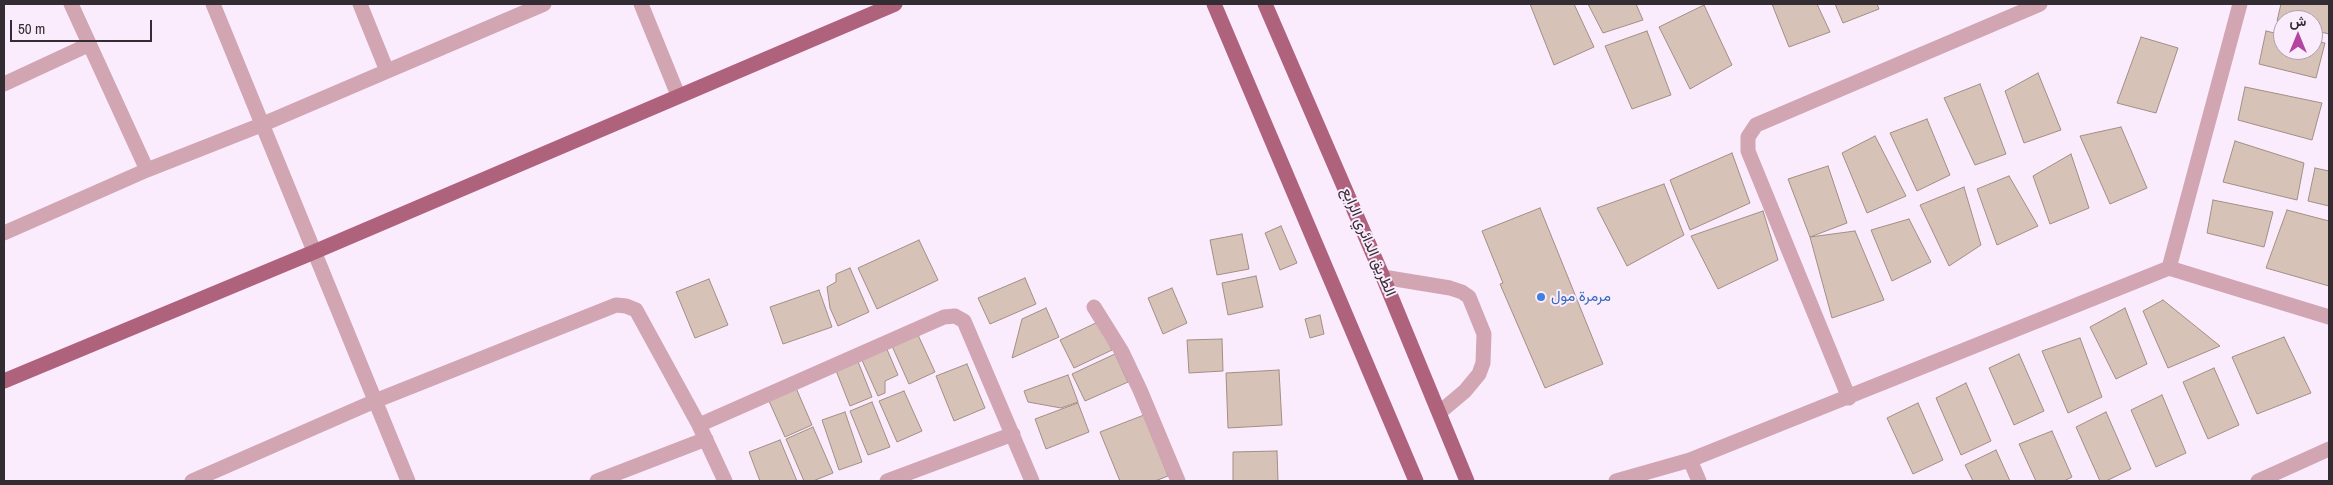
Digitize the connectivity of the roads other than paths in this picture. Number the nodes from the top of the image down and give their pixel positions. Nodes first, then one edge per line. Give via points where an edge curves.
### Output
1 (71, 4) edge
2 (213, 4) edge
3 (360, 4) edge
4 (544, 4) edge
5 (641, 4) edge
6 (895, 4) edge
7 (1214, 4) edge
8 (1265, 4) edge
9 (2040, 4) edge
10 (2240, 4) edge
11 (88, 45) junction
12 (387, 71) junction
13 (4, 84) edge
14 (678, 95) junction
15 (262, 125) junction
16 (147, 170) junction
17 (4, 233) edge
18 (314, 252) junction
19 (2170, 268) junction
20 (1383, 277) junction
21 (1094, 307) dead end
22 (2329, 317) edge
23 (4, 381) edge
24 (1849, 398) junction
25 (375, 401) junction
26 (1440, 412) junction
27 (702, 432) junction
28 (1013, 434) junction
29 (2329, 449) edge
30 (1690, 460) junction
31 (192, 481) edge
32 (408, 481) edge
33 (597, 481) edge
34 (725, 481) edge
35 (887, 481) edge
36 (1032, 481) edge
37 (1178, 481) edge
38 (1416, 481) edge
39 (1467, 481) edge
40 (1616, 481) edge
41 (1699, 481) edge
42 (2258, 481) edge

1 - 11 street
2 - 15 street
3 - 12 street
4 - 12 street
5 - 14 street
6 - 14 main road
7 - 38 main road
8 - 20 main road, الطريق الدائري الرابع
9 - 24 street via 1756,125 1748,137 1748,151
10 - 19 street
11 - 13 street
11 - 16 street
12 - 15 street
14 - 18 main road
15 - 16 street
15 - 18 street
16 - 17 street
18 - 23 main road
18 - 25 street
19 - 22 street
19 - 24 street
20 - 26 main road, الطريق الدائري الرابع
20 - 26 street via 1450,288 1469,298 1484,334 1483,363 1479,374 1465,391
21 - 37 street via 1122,352
24 - 30 street
25 - 27 street via 616,305 636,310
25 - 31 street
25 - 32 street
26 - 39 main road, الطريق الدائري الرابع
27 - 28 street via 944,317 955,316 964,321
27 - 33 street
27 - 34 street
28 - 35 street
28 - 36 street
29 - 42 street
30 - 40 street
30 - 41 street

